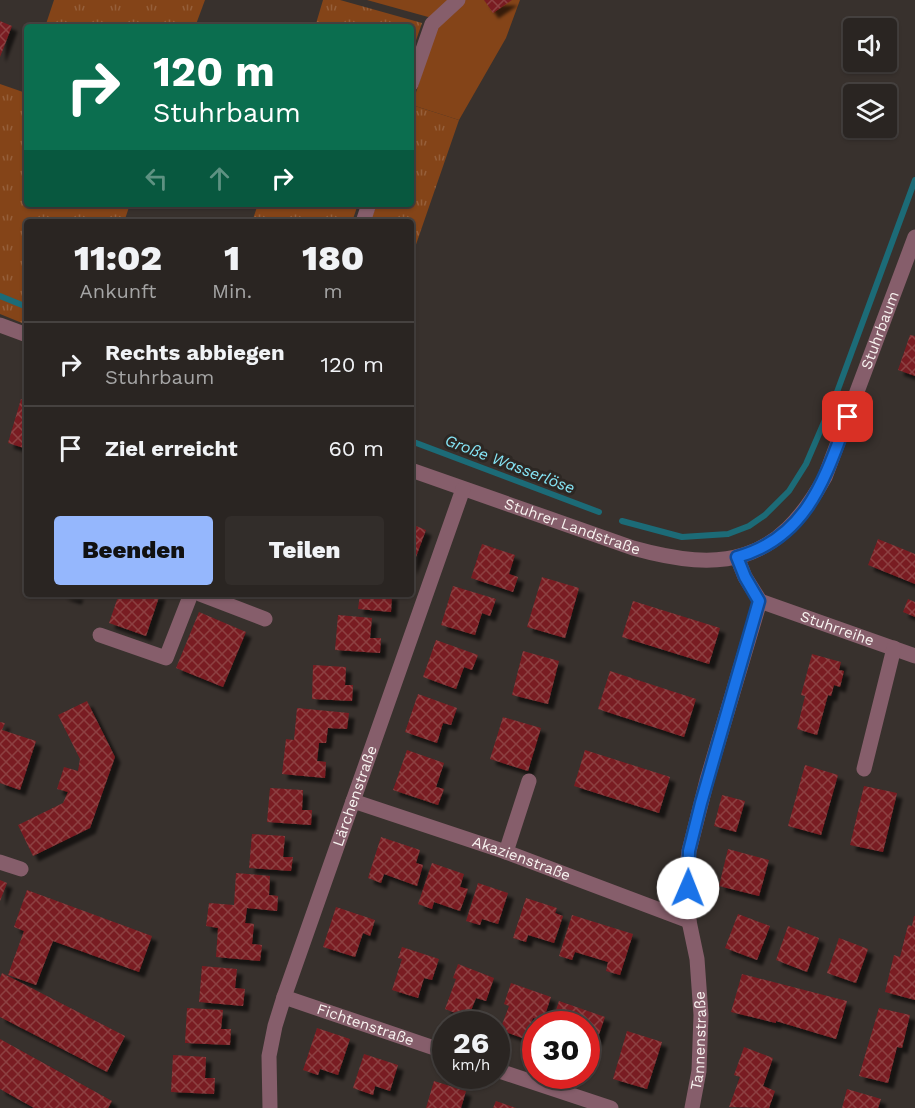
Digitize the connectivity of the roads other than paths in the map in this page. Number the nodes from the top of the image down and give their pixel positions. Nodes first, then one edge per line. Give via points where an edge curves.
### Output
1 (458, 0) edge
2 (414, 75) edge
3 (915, 237) edge
4 (0, 325) edge
5 (24, 334) edge
6 (414, 471) edge
7 (463, 489) junction
8 (737, 557) junction
9 (190, 597) edge
10 (208, 597) edge
11 (759, 601) junction
12 (265, 619) dead end
13 (100, 635) dead end
14 (894, 648) junction
15 (915, 656) edge
16 (864, 769) dead end
17 (529, 781) dead end
18 (353, 801) junction
19 (506, 852) junction
20 (0, 862) edge
21 (21, 869) dead end
22 (689, 921) junction
23 (284, 997) junction
24 (432, 1047) edge
25 (510, 1075) edge
26 (270, 1108) edge
27 (611, 1108) edge
28 (692, 1108) edge

1 - 2 street via 432,24
3 - 8 street, Stuhrbaum via 813,500 771,543
4 - 5 street
6 - 7 street, Stuhrer Landstraße
7 - 8 street, Stuhrer Landstraße via 659,555 690,561
7 - 18 street, Lärchenstraße
8 - 11 street
9 - 13 street via 166,658
10 - 12 street
11 - 14 street, Stuhrreihe
11 - 22 street, Tannenstraße via 689,851
14 - 15 street, Stuhrreihe
14 - 16 street
17 - 19 street
18 - 19 street, Akazienstraße
18 - 23 street, Lärchenstraße
19 - 22 street, Akazienstraße
20 - 21 street
22 - 28 street, Tannenstraße via 697,959 701,1015 699,1071
23 - 24 street, Fichtenstraße
23 - 26 street, Lärchenstraße via 269,1056
25 - 27 street

